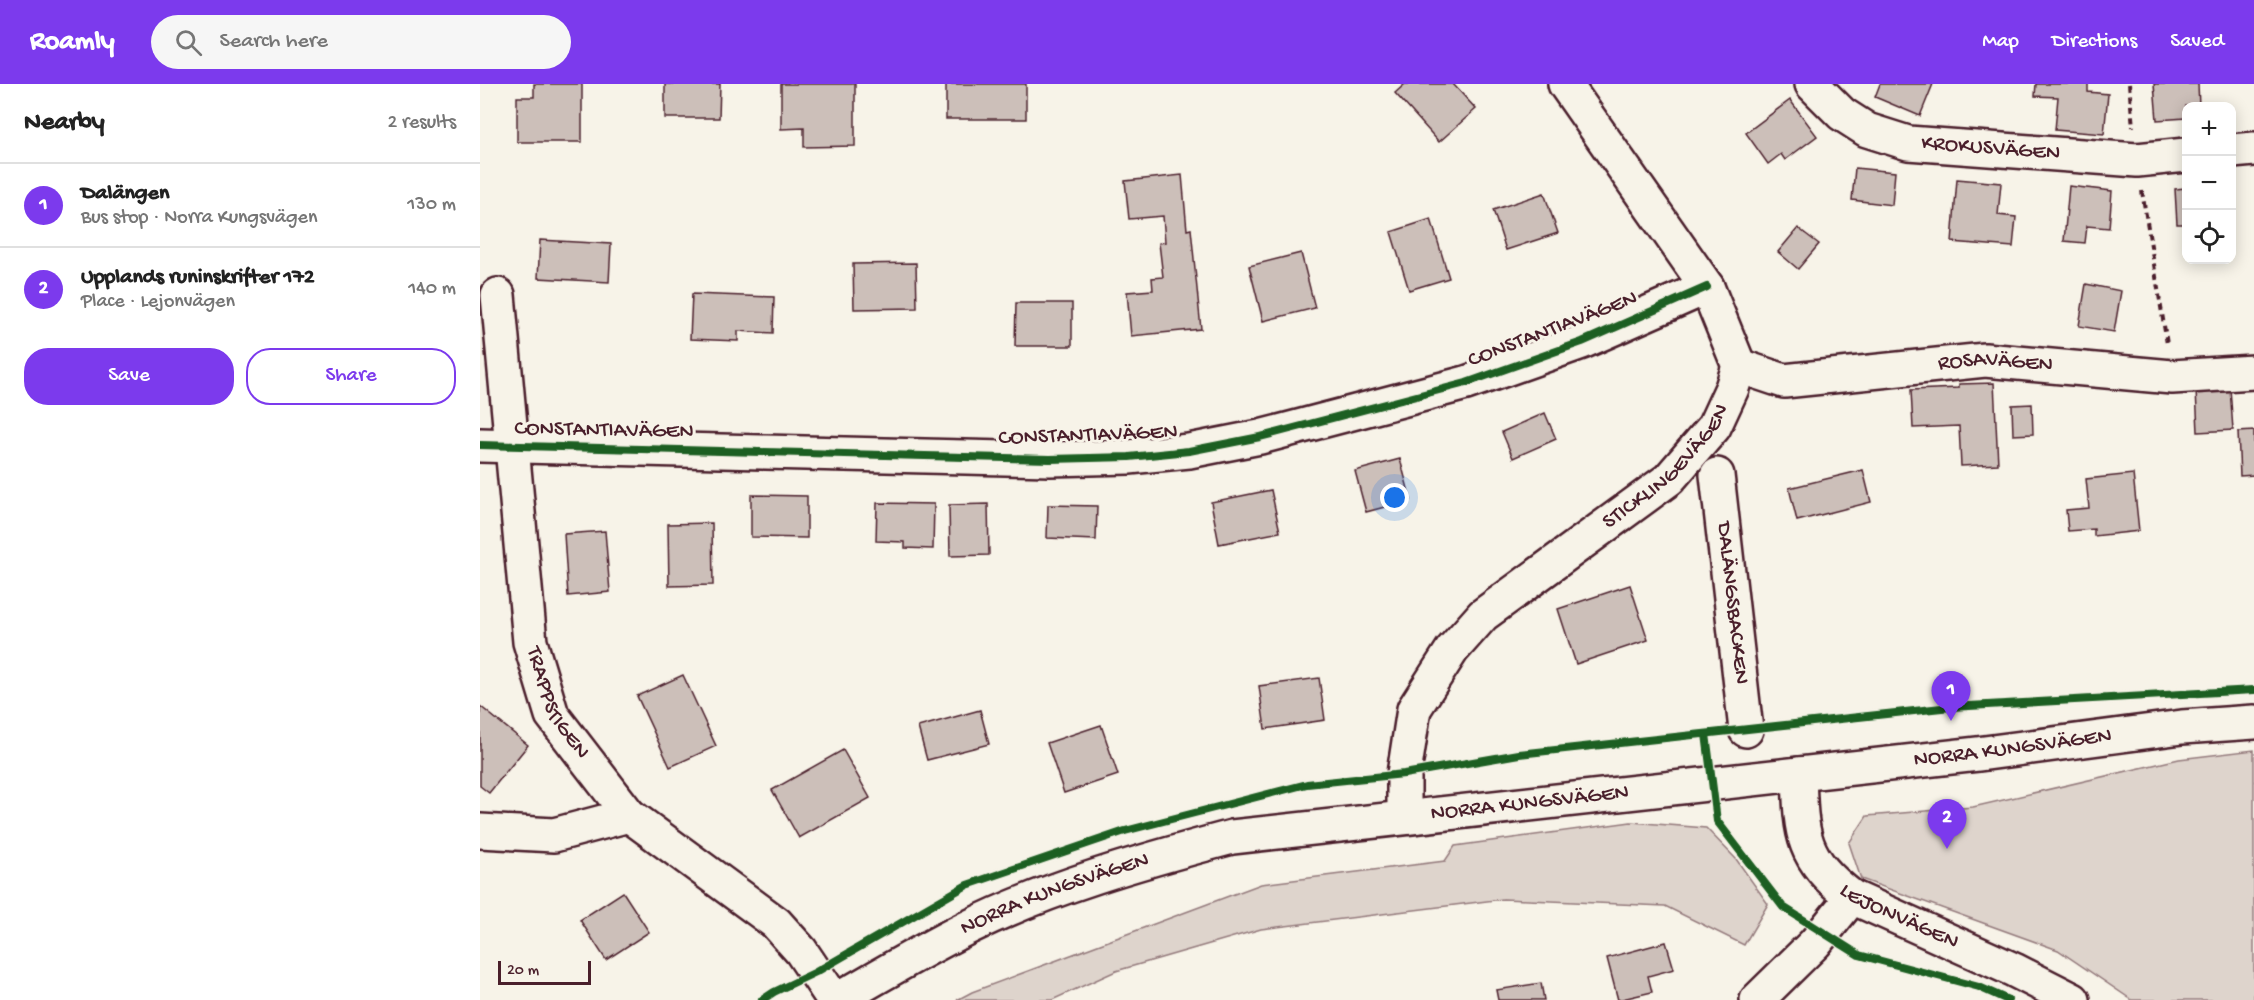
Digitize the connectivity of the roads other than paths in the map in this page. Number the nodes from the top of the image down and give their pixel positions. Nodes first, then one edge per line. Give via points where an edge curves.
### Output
1 (1565, 84) edge
2 (1812, 84) edge
3 (2254, 149) edge
4 (2236, 151) edge
5 (2182, 156) edge
6 (1707, 287) junction
7 (498, 295) dead end
8 (1739, 366) junction
9 (2254, 372) edge
10 (496, 446) edge
11 (1717, 475) dead end
12 (2254, 722) edge
13 (1746, 730) dead end
14 (1799, 774) junction
15 (629, 815) junction
16 (1404, 816) junction
17 (480, 831) edge
18 (1852, 897) junction
19 (835, 1000) edge
20 (1757, 1000) edge
21 (2073, 1000) edge

1 - 6 street
2 - 5 street, KROKUSVÄGEN via 1842,114 1867,130 1908,143 2137,160
3 - 4 street
6 - 8 street
6 - 10 street, CONSTANTIAVÄGEN via 1582,342 1466,382 1260,437 1190,451 1050,459
7 - 10 street, TRAPPSTIGEN
8 - 9 street, ROSAVÄGEN via 1784,381 1985,360 2172,377
8 - 16 street, STICKLINGEVÄGEN via 1714,427 1669,479 1483,615 1452,650 1414,709 1404,774
10 - 15 street, TRAPPSTIGEN via 530,642 552,715
11 - 13 street, DALÄNGSBACKEN
12 - 14 street, NORRA KUNGSVÄGEN via 2182,727
14 - 16 street, NORRA KUNGSVÄGEN
14 - 18 street, LEJONVÄGEN via 1801,818 1815,862
15 - 17 street via 554,835
15 - 19 street, TRAPPSTIGEN via 776,923
16 - 19 street, NORRA KUNGSVÄGEN via 1232,837 1136,863 965,929
18 - 20 street via 1815,943
18 - 21 street, LEJONVÄGEN

